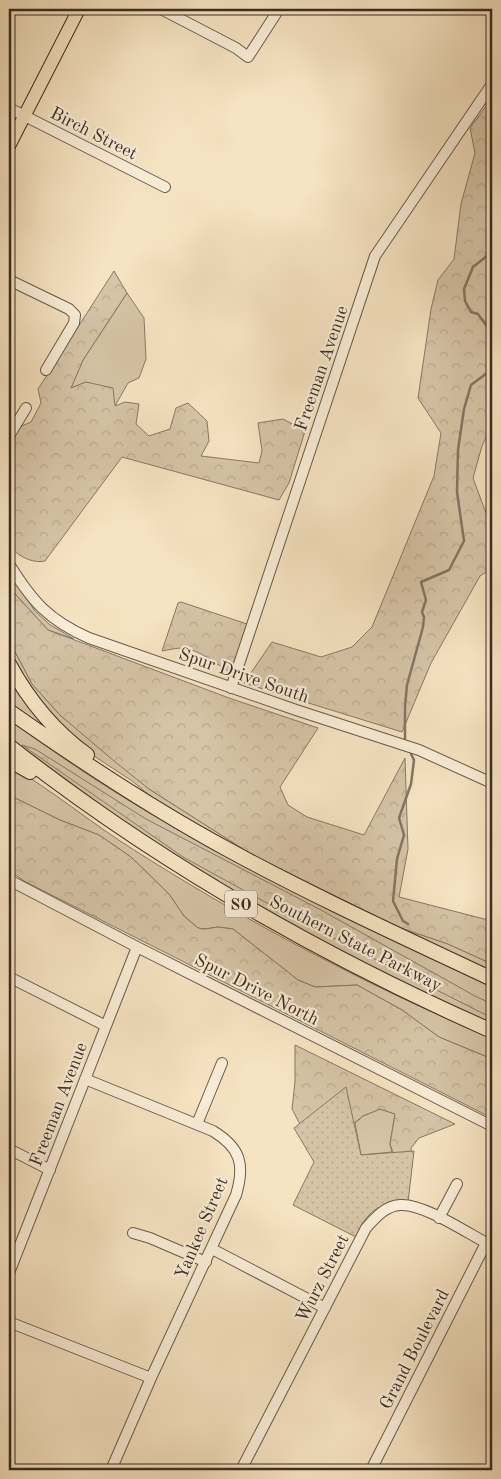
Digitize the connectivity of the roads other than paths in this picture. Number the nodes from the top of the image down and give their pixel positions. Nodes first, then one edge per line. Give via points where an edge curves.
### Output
1 (79, 9) edge
2 (161, 9) edge
3 (279, 9) edge
4 (492, 84) edge
5 (9, 108) edge
6 (24, 116) junction
7 (9, 146) edge
8 (165, 187) dead end
9 (9, 280) edge
10 (46, 370) dead end
11 (26, 408) dead end
12 (9, 436) edge
13 (9, 564) edge
14 (9, 664) edge
15 (231, 688) junction
16 (9, 711) edge
17 (9, 746) edge
18 (9, 760) edge
19 (492, 783) edge
20 (95, 810) junction
21 (163, 813) junction
22 (9, 880) edge
23 (136, 947) junction
24 (9, 977) edge
25 (492, 979) edge
26 (106, 1026) junction
27 (492, 1031) edge
28 (222, 1063) dead end
29 (85, 1079) junction
30 (197, 1124) junction
31 (492, 1126) edge
32 (9, 1149) edge
33 (50, 1170) junction
34 (457, 1184) dead end
35 (440, 1218) junction
36 (134, 1233) dead end
37 (489, 1244) edge
38 (212, 1249) junction
39 (206, 1262) junction
40 (9, 1273) edge
41 (325, 1308) junction
42 (9, 1322) edge
43 (152, 1378) junction
44 (111, 1470) edge
45 (241, 1470) edge
46 (371, 1470) edge

1 - 6 main road
2 - 3 street via 248,57
4 - 15 street, Freeman Avenue via 375,256
5 - 6 street, Birch Street
6 - 7 main road
6 - 8 street, Birch Street
9 - 10 street via 69,309 75,316
11 - 12 street
13 - 15 street, Spur Drive South via 27,592 47,614 73,631
14 - 21 highway via 35,705 56,729
15 - 19 street, Spur Drive South via 419,750
16 - 21 highway, Southern State Parkway / SO
17 - 20 highway, Southern State Parkway / SO
18 - 20 highway
20 - 27 highway, Southern State Parkway / SO via 278,925 420,999
21 - 25 highway, Southern State Parkway / SO via 293,884
22 - 23 street, Spur Drive North
23 - 26 street, Freeman Avenue
23 - 31 street, Spur Drive North
24 - 26 street
26 - 29 street, Freeman Avenue
28 - 30 street
29 - 30 street, Yankee Street
29 - 33 street, Freeman Avenue
30 - 38 street, Yankee Street via 223,1137 233,1148 241,1170 236,1195
32 - 33 street
33 - 40 street, Freeman Avenue
34 - 35 street
35 - 37 street, Wurz Street
35 - 41 street, Wurz Street via 400,1205 375,1216
36 - 39 street
37 - 46 street, Grand Boulevard
38 - 39 street, Yankee Street
38 - 41 street
39 - 43 street, Yankee Street
41 - 45 street, Wurz Street
42 - 43 street
43 - 44 street, Yankee Street

